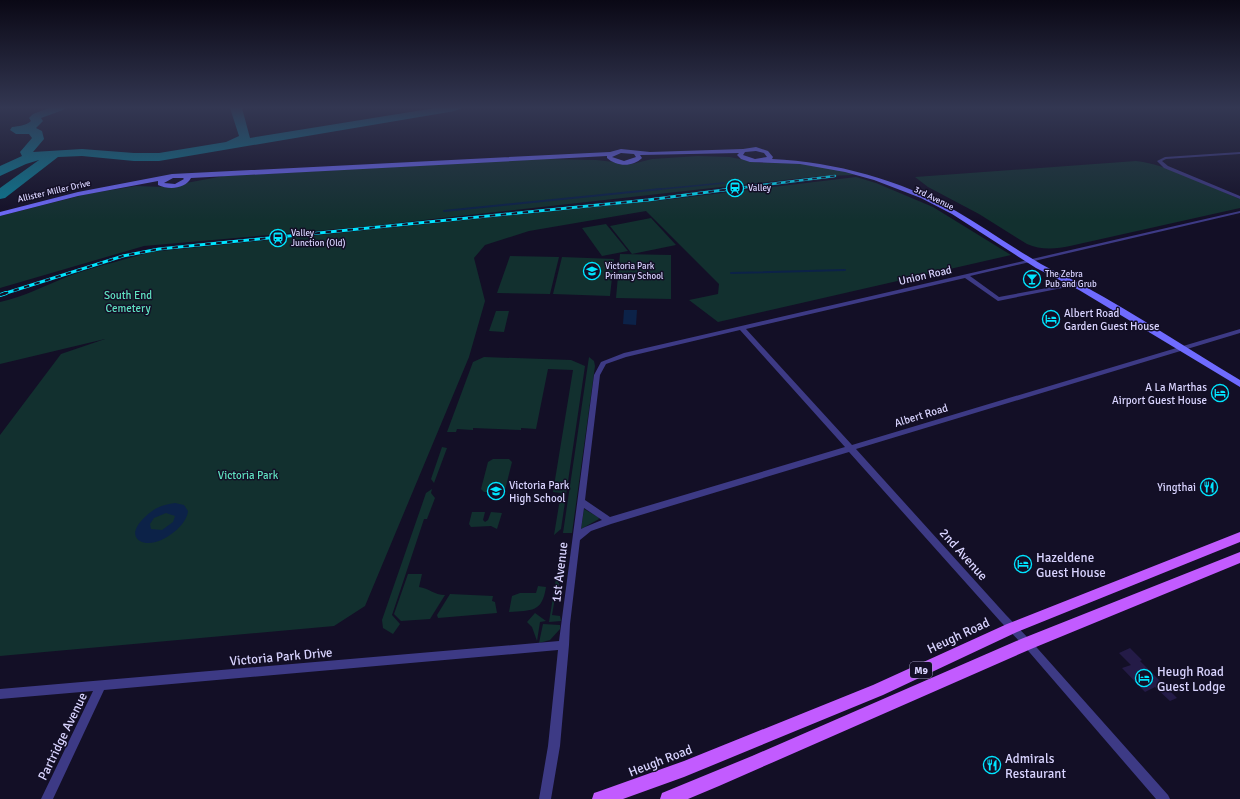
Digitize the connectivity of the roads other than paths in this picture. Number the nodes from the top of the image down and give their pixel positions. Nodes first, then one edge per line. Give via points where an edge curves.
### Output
1 (743, 151) junction
2 (636, 153) junction
3 (1240, 153) edge
4 (767, 156) junction
5 (611, 157) junction
6 (744, 158) junction
7 (799, 158) junction
8 (637, 160) junction
9 (819, 165) junction
10 (1240, 198) edge
11 (1240, 212) edge
12 (0, 214) edge
13 (1039, 259) junction
14 (1031, 261) junction
15 (966, 276) junction
16 (1072, 284) junction
17 (1082, 288) junction
18 (742, 328) junction
19 (1240, 331) edge
20 (1182, 348) junction
21 (615, 357) joint
22 (1240, 384) edge
23 (850, 448) junction
24 (581, 502) junction
25 (609, 521) junction
26 (1240, 537) edge
27 (576, 538) junction
28 (1240, 557) edge
29 (1012, 628) junction
30 (1027, 643) junction
31 (564, 645) junction
32 (102, 684) junction
33 (0, 694) edge
34 (47, 799) edge
35 (545, 799) edge
36 (600, 799) edge
37 (668, 799) edge
38 (1164, 799) edge

1 - 2 street
1 - 4 street via 756,149
1 - 6 street via 740,154
2 - 5 street via 622,151
2 - 8 street via 639,156
3 - 10 street via 1165,158 1159,161 1166,168
4 - 6 street via 752,161
4 - 7 street, 3rd Avenue
4 - 9 street, 3rd Avenue
5 - 8 street via 624,162
5 - 12 street, Allister Miller Drive via 549,157 222,175 185,179 172,186 163,182 113,187
6 - 8 street via 692,154
7 - 9 street via 799,161
7 - 13 street, 3rd Avenue via 857,169 914,189 949,205
9 - 14 street, 3rd Avenue via 876,179 923,197
11 - 13 street, Union Road
13 - 14 street, Union Road
13 - 17 street, 3rd Avenue
14 - 15 street, Union Road
14 - 16 street, 3rd Avenue
15 - 16 street via 998,299
15 - 18 street, Union Road
16 - 17 street, 3rd Avenue
17 - 20 street, 3rd Avenue
18 - 21 street, Union Road
18 - 23 street, 2nd Avenue
19 - 20 street, Albert Road
20 - 22 street, 3rd Avenue
20 - 23 street, Albert Road
21 - 24 street, 1st Avenue via 603,364 597,375
23 - 25 street, Albert Road
23 - 29 street, 2nd Avenue
24 - 25 street
24 - 27 street, 1st Avenue
25 - 27 street, Albert Road via 588,529
26 - 29 main road, Heugh Road / M9
27 - 31 street, 1st Avenue
28 - 30 main road, M9
29 - 30 street, 2nd Avenue
29 - 36 main road, Heugh Road / M9 via 878,690
30 - 37 main road, M9 via 851,722
30 - 38 street, 2nd Avenue
31 - 32 street, Victoria Park Drive
31 - 35 street, 1st Avenue via 554,746
32 - 33 street, Victoria Park Drive
32 - 34 street, Partridge Avenue

